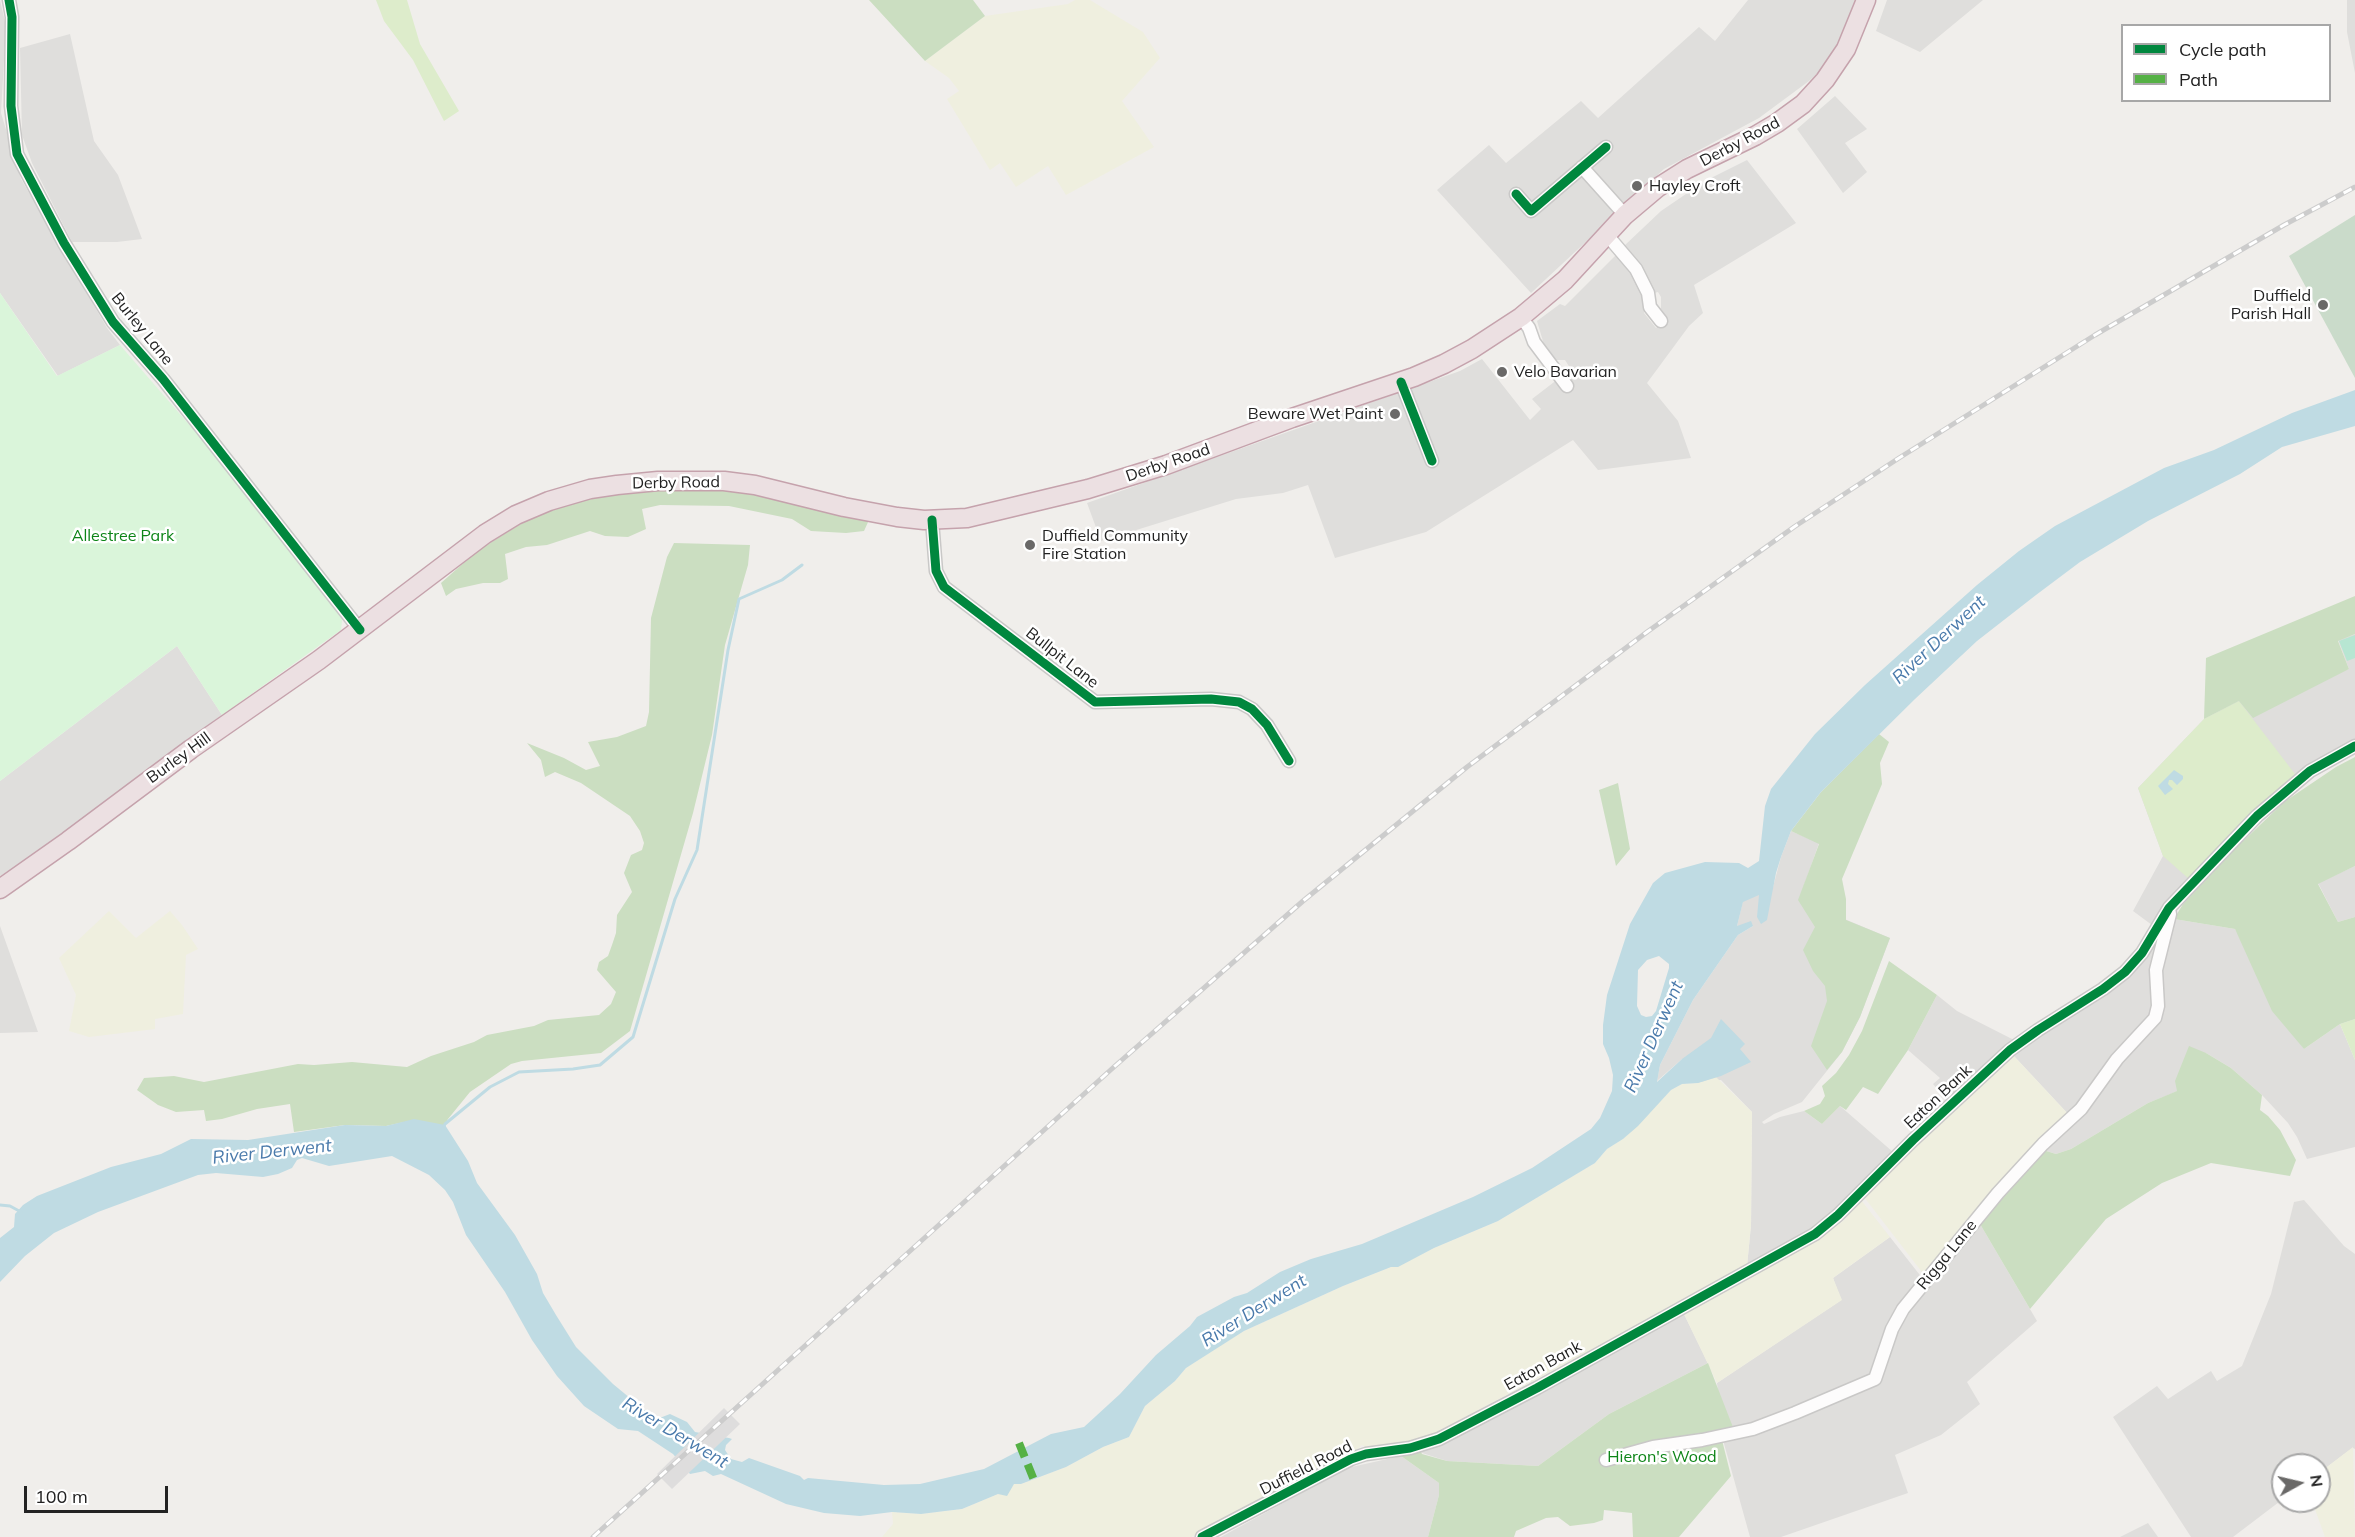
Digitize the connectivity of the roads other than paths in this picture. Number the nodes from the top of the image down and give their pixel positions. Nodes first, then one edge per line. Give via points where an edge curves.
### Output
1 (9, 0) edge
2 (1866, 0) edge
3 (1606, 147) dead end
4 (1582, 167) junction
5 (1516, 194) dead end
6 (1625, 215) junction
7 (1607, 235) junction
8 (1521, 317) junction
9 (1661, 321) dead end
10 (1401, 382) junction
11 (1566, 386) dead end
12 (1432, 461) dead end
13 (932, 520) junction
14 (360, 630) junction
15 (2355, 746) edge
16 (1289, 761) dead end
17 (0, 889) edge
18 (2169, 908) junction
19 (1493, 1410) joint
20 (1606, 1460) dead end
21 (1202, 1537) edge

1 - 14 street, Burley Lane via 17,154 63,243 113,322 163,379
2 - 6 highway, Derby Road via 1846,49 1803,104 1755,136 1670,179
3 - 4 street
4 - 5 street via 1531,211
4 - 6 street
6 - 7 highway, Derby Road
7 - 8 highway, Derby Road via 1565,280
7 - 9 street via 1636,269 1650,307
8 - 10 highway, Derby Road via 1472,349
8 - 11 street
10 - 12 street
10 - 13 highway, Derby Road via 1088,489 982,516
13 - 14 highway, Derby Road via 883,515 740,483 658,481 598,487 549,501 500,525
13 - 16 street, Bullpit Lane via 936,571 944,587 1095,702 1239,702 1267,725
14 - 17 highway, Burley Hill
15 - 18 street, Eaton Bank via 2289,787
18 - 19 street, Eaton Bank via 2142,953 2125,972 2010,1050 1820,1230
18 - 20 street, Rigga Lane via 2156,970 2155,1018 2117,1059 2081,1109 1998,1193 1903,1309 1875,1379 1753,1428
19 - 21 street, Duffield Road via 1425,1444 1366,1454 1337,1464

